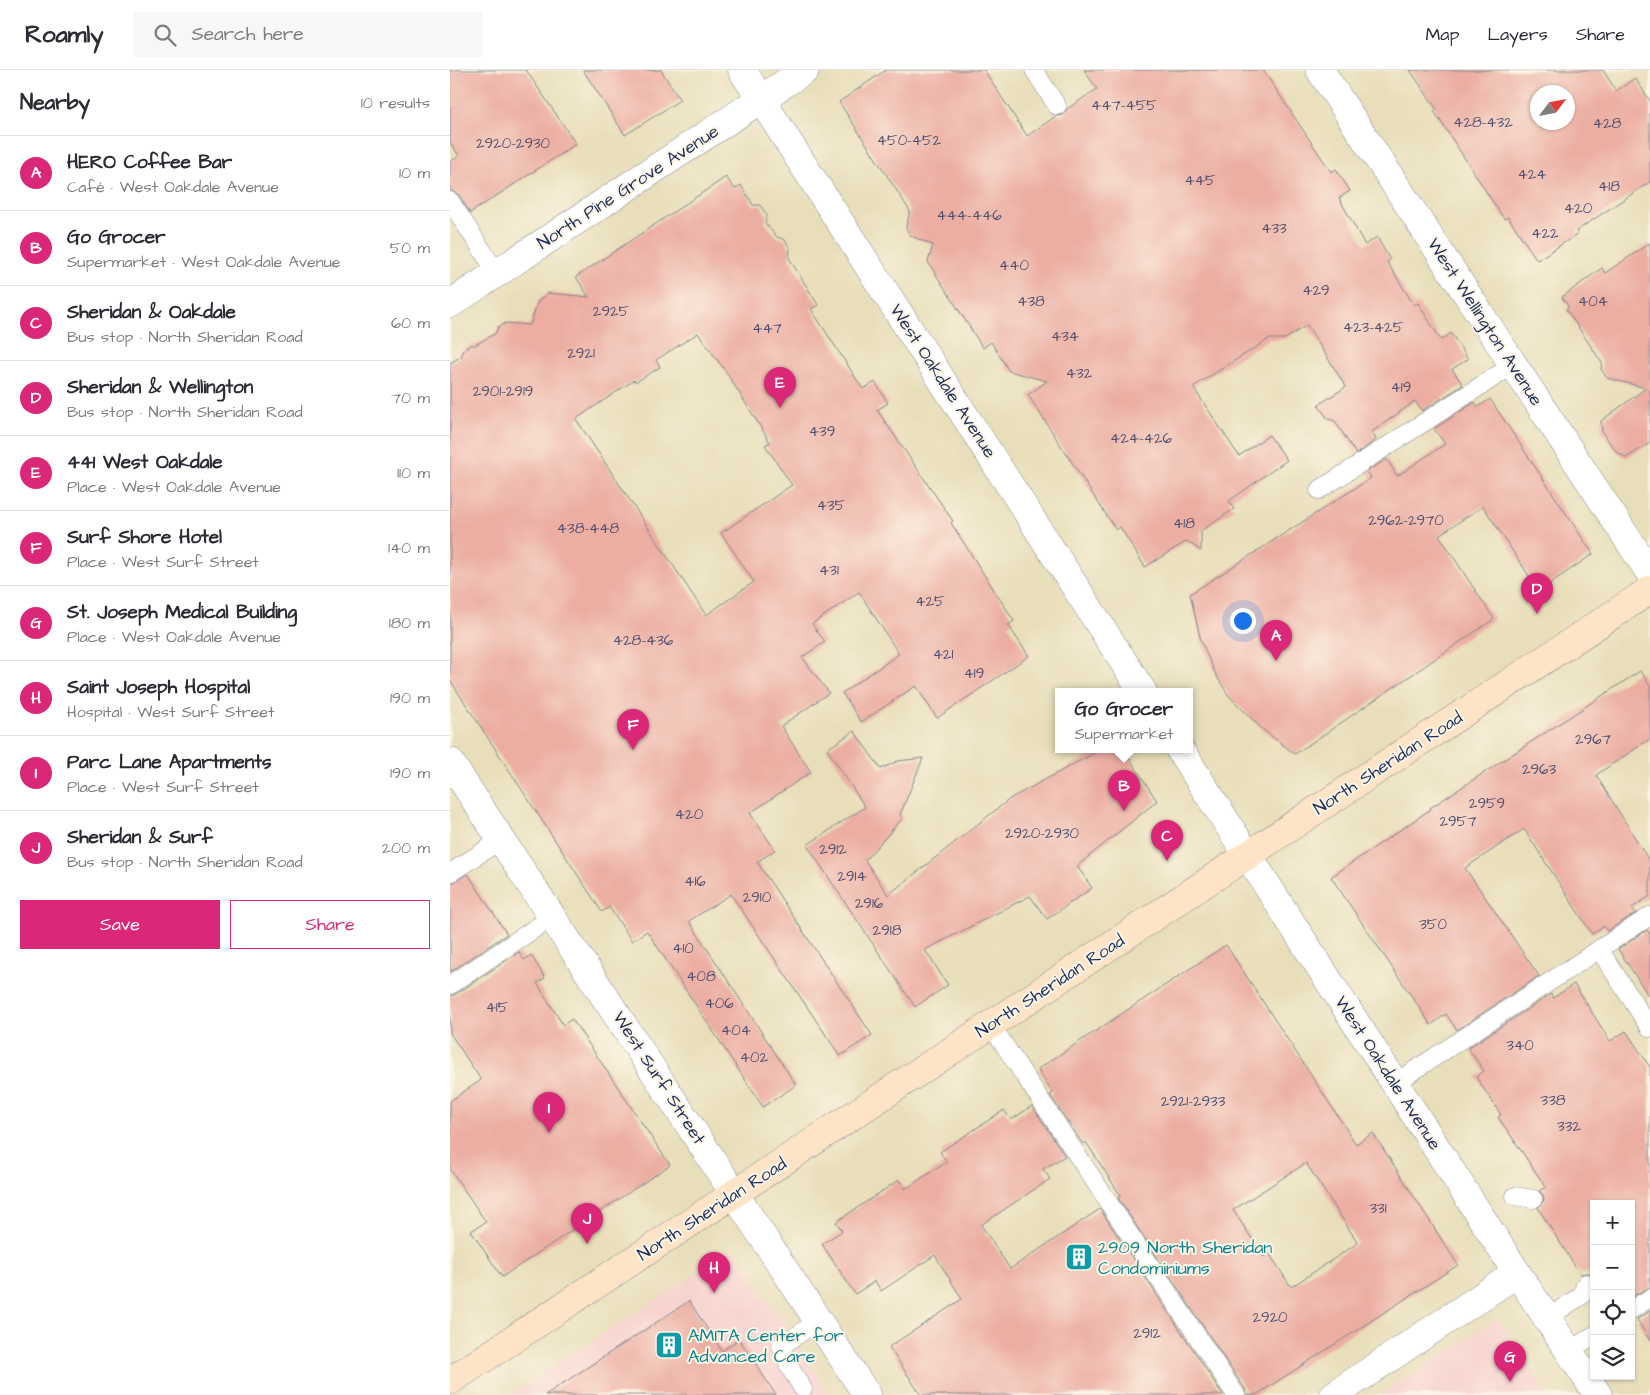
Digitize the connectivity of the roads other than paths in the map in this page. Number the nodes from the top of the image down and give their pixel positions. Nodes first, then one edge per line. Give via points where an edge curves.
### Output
1 (742, 70) edge
2 (805, 70) edge
3 (1034, 70) edge
4 (1320, 70) edge
5 (761, 99) junction
6 (1057, 106) dead end
7 (450, 201) edge
8 (497, 273) junction
9 (450, 304) edge
10 (1513, 365) junction
11 (1319, 490) dead end
12 (1650, 574) edge
13 (1650, 590) edge
14 (1140, 688) edge
15 (1182, 753) edge
16 (450, 762) edge
17 (501, 840) junction
18 (1248, 856) junction
19 (450, 873) edge
20 (1650, 916) edge
21 (552, 917) junction
22 (1599, 949) junction
23 (450, 985) edge
24 (991, 1025) junction
25 (1650, 1028) edge
26 (1395, 1083) junction
27 (734, 1194) junction
28 (1515, 1196) dead end
29 (1532, 1199) dead end
30 (1518, 1273) junction
31 (1586, 1283) dead end
32 (1650, 1298) edge
33 (1635, 1307) edge
34 (1547, 1318) junction
35 (818, 1321) junction
36 (1590, 1338) edge
37 (1569, 1351) junction
38 (450, 1382) edge
39 (803, 1389) dead end
40 (867, 1395) edge
41 (1236, 1395) edge
42 (1334, 1395) edge
43 (1598, 1395) edge

1 - 5 street, West Oakdale Avenue
2 - 5 street, North Pine Grove Avenue
3 - 6 lane
4 - 10 street, West Wellington Avenue
5 - 8 street, North Pine Grove Avenue
5 - 14 street, West Oakdale Avenue
7 - 8 lane
8 - 9 street, North Pine Grove Avenue
10 - 11 lane
10 - 12 street, West Wellington Avenue
13 - 18 main road, North Sheridan Road
15 - 18 street, West Oakdale Avenue
16 - 17 street, West Surf Street
17 - 19 lane
17 - 21 street, West Surf Street
18 - 24 main road, North Sheridan Road
18 - 26 street, West Oakdale Avenue
20 - 22 lane
21 - 23 lane
21 - 27 street, West Surf Street
22 - 25 lane
22 - 26 lane
24 - 27 main road, North Sheridan Road
24 - 41 lane
26 - 30 street, West Oakdale Avenue
27 - 35 street, West Surf Street
27 - 38 main road, North Sheridan Road
28 - 29 lane
30 - 34 street, West Oakdale Avenue
30 - 42 street
31 - 34 lane via 1581,1296
32 - 33 lane
34 - 37 street, West Oakdale Avenue
35 - 39 lane via 781,1346
35 - 40 street, West Surf Street
36 - 37 lane
37 - 43 street, West Oakdale Avenue

